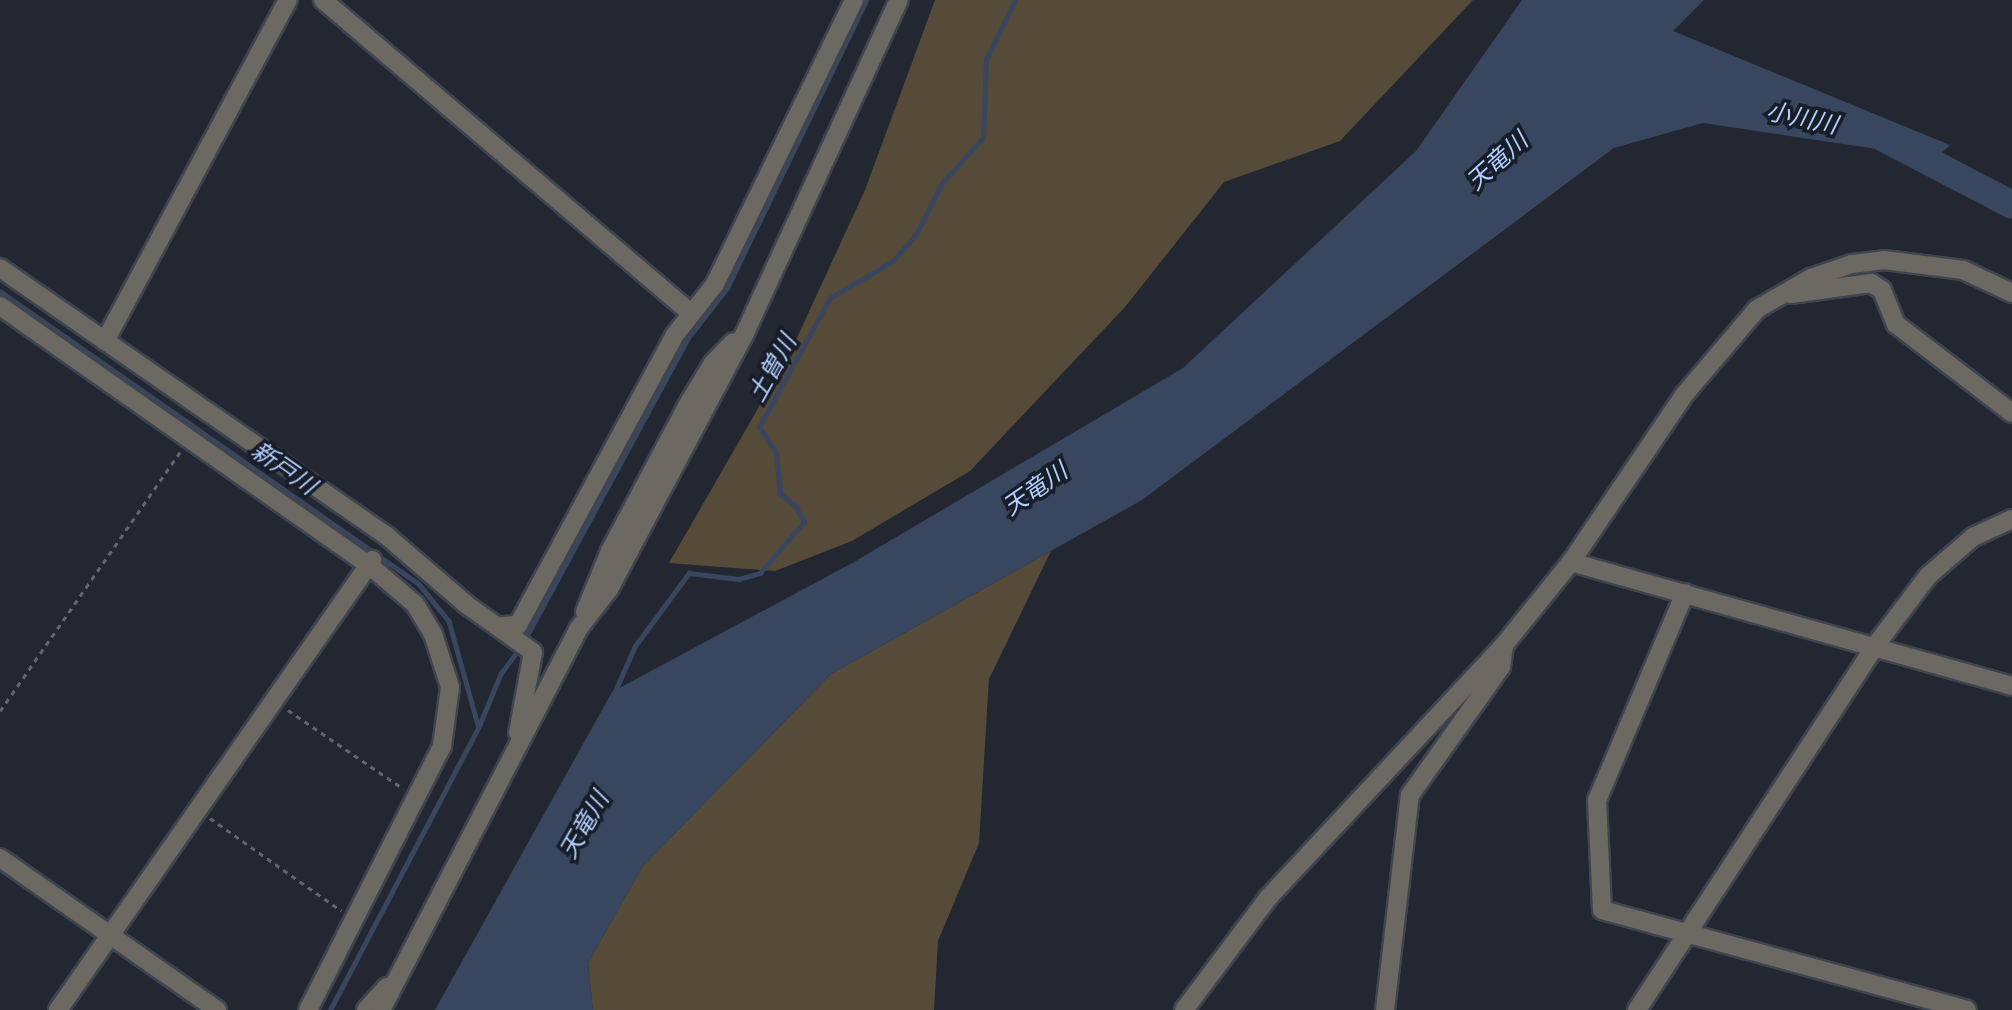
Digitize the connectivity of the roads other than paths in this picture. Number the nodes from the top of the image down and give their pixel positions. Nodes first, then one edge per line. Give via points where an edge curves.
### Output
1 (288, 0) edge
2 (323, 0) edge
3 (854, 0) edge
4 (899, 0) edge
5 (0, 268) edge
6 (2012, 293) edge
7 (1778, 295) junction
8 (0, 306) edge
9 (691, 313) junction
10 (747, 327) junction
11 (106, 341) junction
12 (2012, 413) edge
13 (2012, 519) edge
14 (610, 551) junction
15 (371, 562) junction
16 (1571, 562) junction
17 (617, 573) junction
18 (1685, 593) junction
19 (579, 628) junction
20 (509, 632) junction
21 (1504, 645) junction
22 (1875, 646) junction
23 (2012, 686) edge
24 (520, 742) junction
25 (0, 858) edge
26 (1686, 935) junction
27 (111, 936) junction
28 (396, 983) junction
29 (58, 1010) edge
30 (216, 1010) edge
31 (309, 1010) edge
32 (366, 1010) edge
33 (381, 1010) edge
34 (1184, 1010) edge
35 (1385, 1010) edge
36 (1637, 1010) edge
37 (1967, 1010) edge

1 - 11 street
2 - 9 street
3 - 9 street via 715,284
4 - 10 street
5 - 11 street
6 - 7 street via 1964,270 1884,260 1852,264
7 - 12 street via 1861,281 1871,284 1882,290 1896,324
7 - 16 street via 1738,326 1684,395
8 - 15 street
9 - 20 street via 674,336 518,625
10 - 14 street via 713,363
10 - 17 street
11 - 20 street via 387,537 467,605
13 - 22 street via 1973,537 1949,555
14 - 17 street
14 - 19 street
15 - 27 street
15 - 31 street via 415,604 433,634 450,687 442,746
16 - 18 street
16 - 21 street
17 - 19 street
18 - 22 street
18 - 26 street via 1597,800 1602,910
19 - 24 street
20 - 24 street via 535,658 517,732
21 - 34 street via 1268,898
21 - 35 street via 1502,667 1410,795
22 - 23 street
22 - 26 street
24 - 28 street
25 - 27 street
26 - 36 street
26 - 37 street
27 - 29 street
27 - 30 street
28 - 32 street
28 - 33 street

